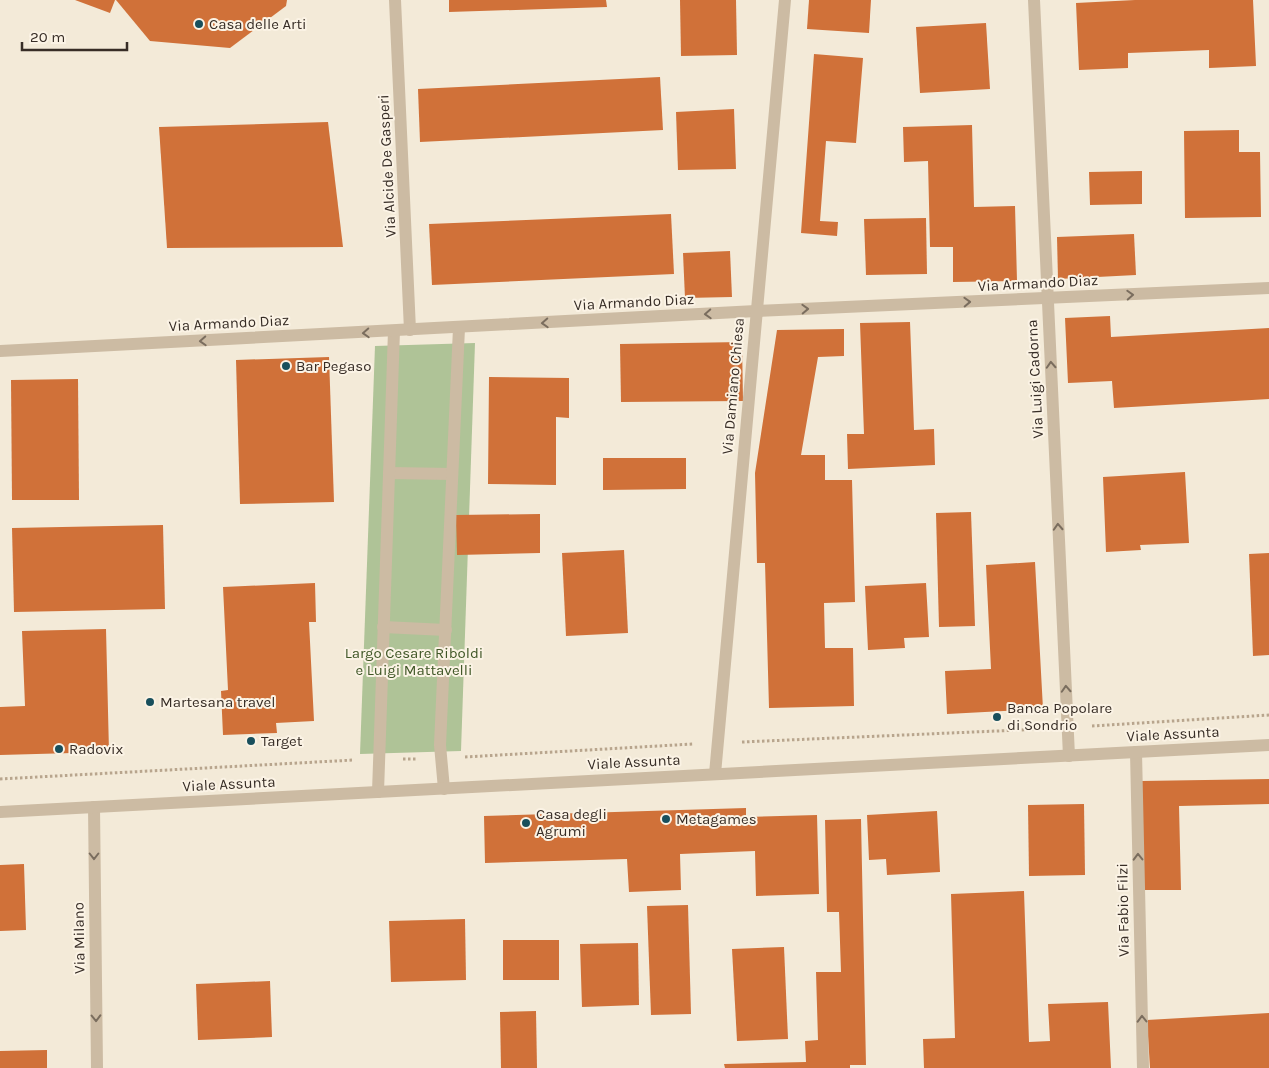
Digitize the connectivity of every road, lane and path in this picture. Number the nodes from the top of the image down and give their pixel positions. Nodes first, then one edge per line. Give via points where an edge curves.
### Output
1 (395, 0) edge
2 (785, 0) edge
3 (1034, 0) edge
4 (1269, 288) edge
5 (1048, 299) junction
6 (756, 311) junction
7 (459, 328) junction
8 (410, 330) junction
9 (394, 332) junction
10 (0, 351) edge
11 (389, 473) junction
12 (452, 474) junction
13 (383, 627) junction
14 (446, 630) junction
15 (1269, 715) edge
16 (1068, 728) junction
17 (717, 743) junction
18 (1269, 745) edge
19 (1136, 752) junction
20 (1069, 756) junction
21 (440, 758) junction
22 (378, 759) junction
23 (715, 774) junction
24 (0, 779) edge
25 (444, 789) junction
26 (378, 792) junction
27 (94, 807) junction
28 (0, 812) edge
29 (96, 1068) edge
30 (1143, 1068) edge

1 - 8 street, Via Alcide De Gasperi
2 - 6 street, Via Damiano Chiesa
3 - 5 street, Via Luigi Cadorna
5 -> 4 street, Via Armando Diaz
6 -> 5 street, Via Armando Diaz
16 -> 5 street, Via Luigi Cadorna
6 -> 7 street, Via Armando Diaz
6 - 17 street, Via Damiano Chiesa
7 - 8 street, Via Armando Diaz
7 - 12 street
8 - 9 street, Via Armando Diaz
9 -> 10 street, Via Armando Diaz
9 - 11 street
11 - 12 street
11 - 13 street
12 - 14 street
13 - 14 street
13 - 22 street
14 - 21 street
15 - 16 path
16 - 17 path
16 - 20 street, Via Luigi Cadorna
17 - 21 path
17 - 23 street, Via Damiano Chiesa
18 - 19 street, Viale Assunta
19 - 20 street, Viale Assunta
30 -> 19 street, Via Fabio Filzi
20 - 23 street, Viale Assunta
21 - 22 path
21 - 25 street
22 - 24 path
22 - 26 street
23 - 25 street, Viale Assunta
25 - 26 street, Viale Assunta
26 - 27 street, Viale Assunta
27 - 28 street, Viale Assunta
27 -> 29 street, Via Milano

